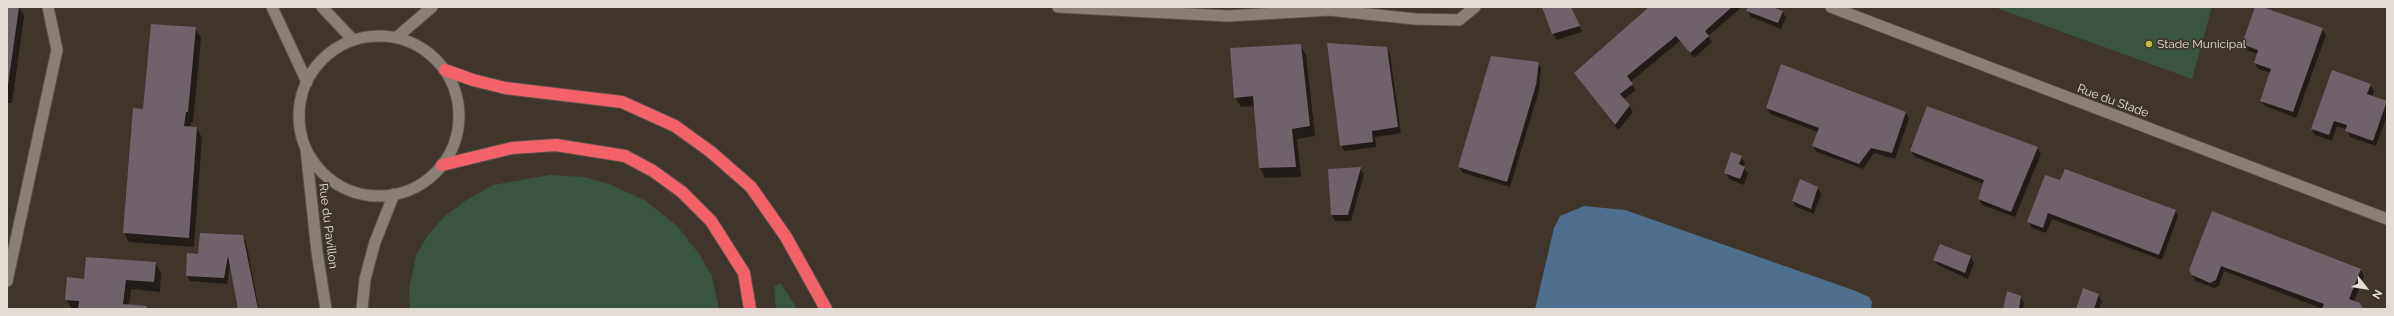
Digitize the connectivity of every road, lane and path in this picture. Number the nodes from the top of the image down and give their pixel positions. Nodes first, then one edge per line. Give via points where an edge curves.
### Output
1 (48, 7) edge
2 (272, 7) edge
3 (322, 7) edge
4 (432, 7) edge
5 (1058, 7) edge
6 (1475, 7) edge
7 (1831, 7) edge
8 (396, 38) junction
9 (353, 40) junction
10 (445, 70) junction
11 (307, 82) junction
12 (306, 147) junction
13 (442, 165) junction
14 (394, 194) junction
15 (2387, 219) edge
16 (7, 281) edge
17 (326, 309) edge
18 (362, 309) edge
19 (750, 309) edge
20 (826, 309) edge

1 - 16 street via 57,50
2 - 11 street
3 - 9 street
4 - 8 street
5 - 6 street via 1228,16 1329,10 1415,19 1459,20
7 - 15 street, Rue du Stade
8 - 9 street via 378,36
8 - 10 street via 424,50
9 - 11 street via 326,56
10 - 13 street via 456,93 459,118 454,142
10 - 20 highway via 505,88 622,102 675,126 711,152 751,188 786,237
11 - 12 street via 300,114
12 - 14 street via 320,169 341,186 366,194
12 - 17 street, Rue du Pavillon
13 - 14 street via 415,187
13 - 19 highway via 512,148 556,145 625,156 653,171 682,192 711,221 744,273
14 - 18 street via 375,242 365,279

